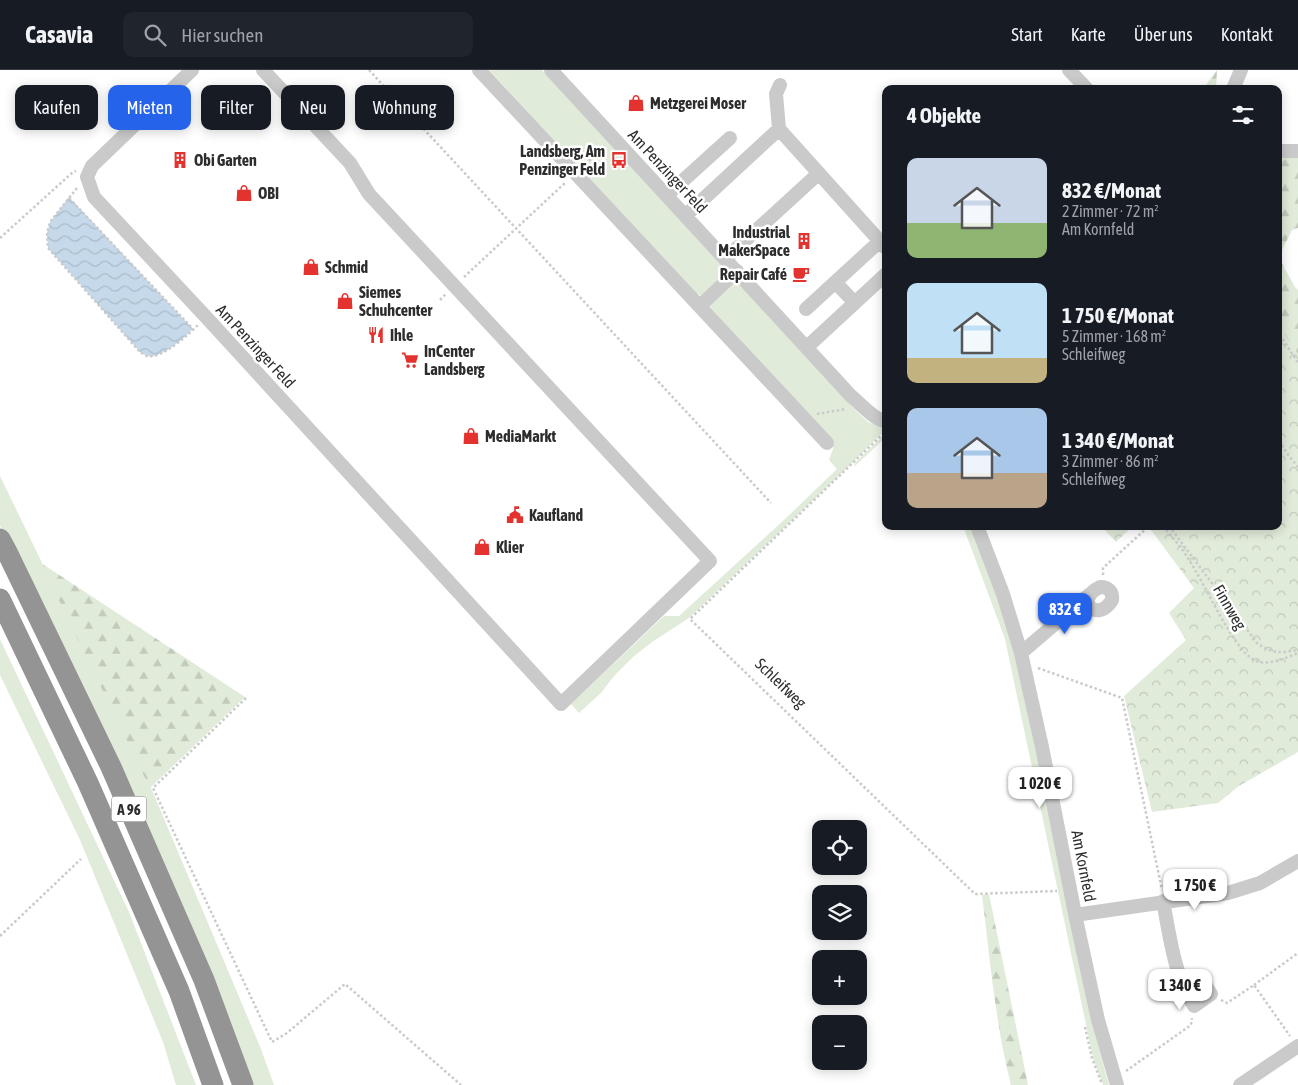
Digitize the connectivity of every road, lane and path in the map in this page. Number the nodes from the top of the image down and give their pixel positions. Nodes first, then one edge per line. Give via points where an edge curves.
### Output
1 (192, 70) edge
2 (263, 70) edge
3 (369, 70) edge
4 (479, 70) edge
5 (551, 70) edge
6 (1069, 70) edge
7 (1241, 70) edge
8 (780, 85) dead end
9 (1083, 85) edge
10 (1235, 85) edge
11 (779, 130) junction
12 (613, 138) junction
13 (730, 138) dead end
14 (1282, 150) edge
15 (1298, 150) edge
16 (90, 172) junction
17 (575, 173) junction
18 (819, 173) junction
19 (667, 195) junction
20 (69, 197) junction
21 (686, 215) junction
22 (517, 228) junction
23 (0, 238) edge
24 (882, 243) edge
25 (882, 245) edge
26 (726, 259) junction
27 (737, 271) junction
28 (882, 278) edge
29 (835, 282) junction
30 (454, 286) junction
31 (440, 300) dead end
32 (855, 303) junction
33 (700, 306) junction
34 (806, 309) dead end
35 (206, 317) junction
36 (193, 330) junction
37 (1282, 338) edge
38 (807, 347) junction
39 (1298, 363) edge
40 (862, 405) junction
41 (802, 416) junction
42 (882, 421) edge
43 (882, 435) edge
44 (827, 443) dead end
45 (1282, 446) edge
46 (1298, 467) edge
47 (771, 503) dead end
48 (979, 530) edge
49 (1145, 530) edge
50 (1166, 530) edge
51 (1172, 530) edge
52 (0, 539) edge
53 (1096, 590) joint
54 (0, 599) edge
55 (1298, 652) edge
56 (1022, 658) junction
57 (246, 698) dead end
58 (81, 859) dead end
59 (1298, 861) edge
60 (1064, 890) junction
61 (1058, 898) dead end
62 (1163, 901) junction
63 (1075, 914) junction
64 (0, 936) edge
65 (1298, 953) edge
66 (1181, 982) junction
67 (1254, 985) junction
68 (1211, 994) junction
69 (1194, 1006) junction
70 (1084, 1021) dead end
71 (1298, 1046) edge
72 (1111, 1083) edge
73 (213, 1085) edge
74 (243, 1085) edge
75 (461, 1085) edge
76 (1240, 1085) edge

1 - 16 street
2 - 30 street via 350,163 369,194
3 - 22 path
4 - 17 street
5 - 12 street, Am Penzinger Feld
6 - 9 street
7 - 10 street
8 - 11 street via 776,94
11 - 18 street
11 - 21 street
12 - 17 path
12 - 19 street, Am Penzinger Feld
13 - 19 street
14 - 15 street
16 - 20 path
16 - 23 path via 72,172
16 - 35 street, Am Penzinger Feld via 94,197
17 - 22 path
17 - 33 street
18 - 24 street
18 - 26 street
19 - 21 street, Am Penzinger Feld
20 - 36 path
20 - 36 path via 50,222 48,248 140,352 147,356 156,355 175,346
21 - 26 street, Am Penzinger Feld
22 - 30 path
22 - 47 path
25 - 29 street
26 - 27 street, Am Penzinger Feld
27 - 33 street
27 - 38 street, Am Penzinger Feld
28 - 32 street
29 - 32 street
29 - 34 street
30 - 31 path
30 - 35 street, Am Penzinger Feld via 710,561 560,704
32 - 38 street
33 - 41 street
35 - 36 path
37 - 39 path
38 - 40 street, Am Penzinger Feld
40 - 41 path
40 - 42 street, Am Penzinger Feld
41 - 44 street
43 - 60 path, Schleifweg via 690,619 975,894
45 - 46 path
48 - 56 street, Am Kornfeld via 1003,594
49 - 53 path via 1103,568
50 - 55 path, Finnweg via 1189,560 1248,656 1262,662
51 - 55 path via 1257,643 1279,653
52 - 74 highway, A 96 via 111,767 204,980
53 - 56 street
54 - 73 highway, A 96 via 88,783 179,991
56 - 60 street, Am Kornfeld via 1042,747
56 - 62 path via 1122,698
57 - 75 path via 153,788 272,1042 345,984
58 - 64 path
59 - 62 street via 1260,884 1228,893
60 - 61 path
60 - 63 street, Am Kornfeld
62 - 63 street
62 - 66 street
63 - 72 street, Am Kornfeld
65 - 67 path
66 - 68 street via 1202,980
66 - 69 street
67 - 68 path via 1227,1003
67 - 71 path
68 - 69 street
69 - 72 path via 1191,1025
70 - 72 path via 1092,1058
71 - 76 street

